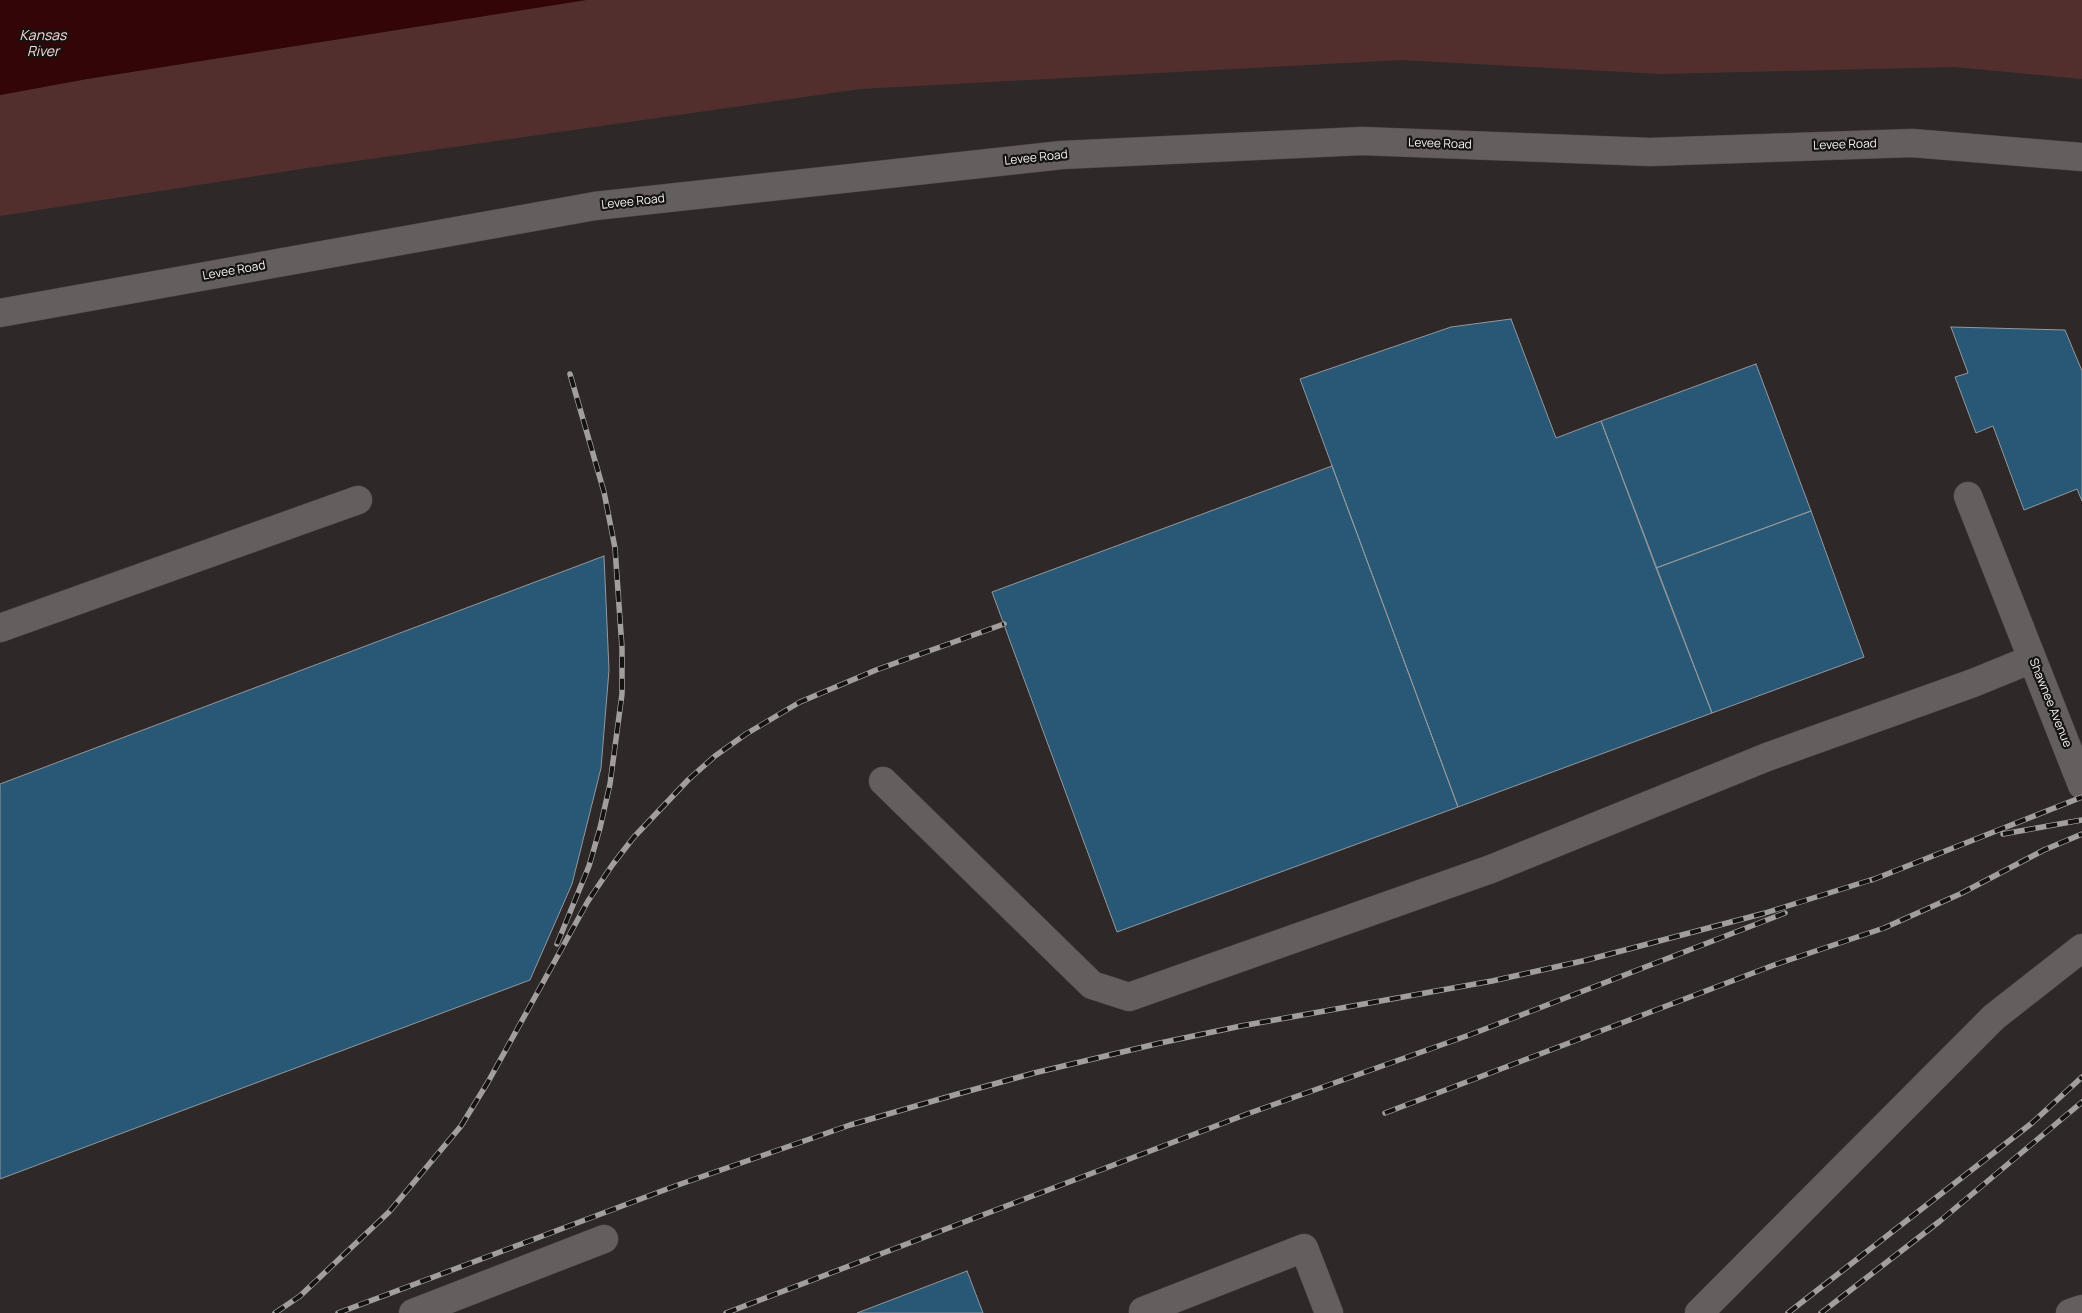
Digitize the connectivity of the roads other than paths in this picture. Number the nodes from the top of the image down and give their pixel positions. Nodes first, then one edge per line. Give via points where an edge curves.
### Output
1 (2082, 157) edge
2 (0, 313) edge
3 (1968, 496) dead end
4 (358, 500) dead end
5 (0, 628) edge
6 (2032, 659) junction
7 (883, 781) dead end
8 (2082, 785) edge
9 (2082, 948) edge
10 (604, 1239) dead end
11 (2082, 1308) edge
12 (413, 1313) edge
13 (1144, 1313) edge
14 (1329, 1313) edge
15 (1699, 1313) edge
16 (2070, 1313) edge

1 - 2 street, Levee Road via 1912,143 1650,152 1362,141 1062,155 595,206
3 - 6 street, Shawnee Avenue
4 - 5 street
6 - 7 street via 1767,757 1491,869 1129,997 1092,985
6 - 8 street, Shawnee Avenue
9 - 15 street via 1994,1017
10 - 12 street
11 - 16 street
13 - 14 street via 1304,1248

